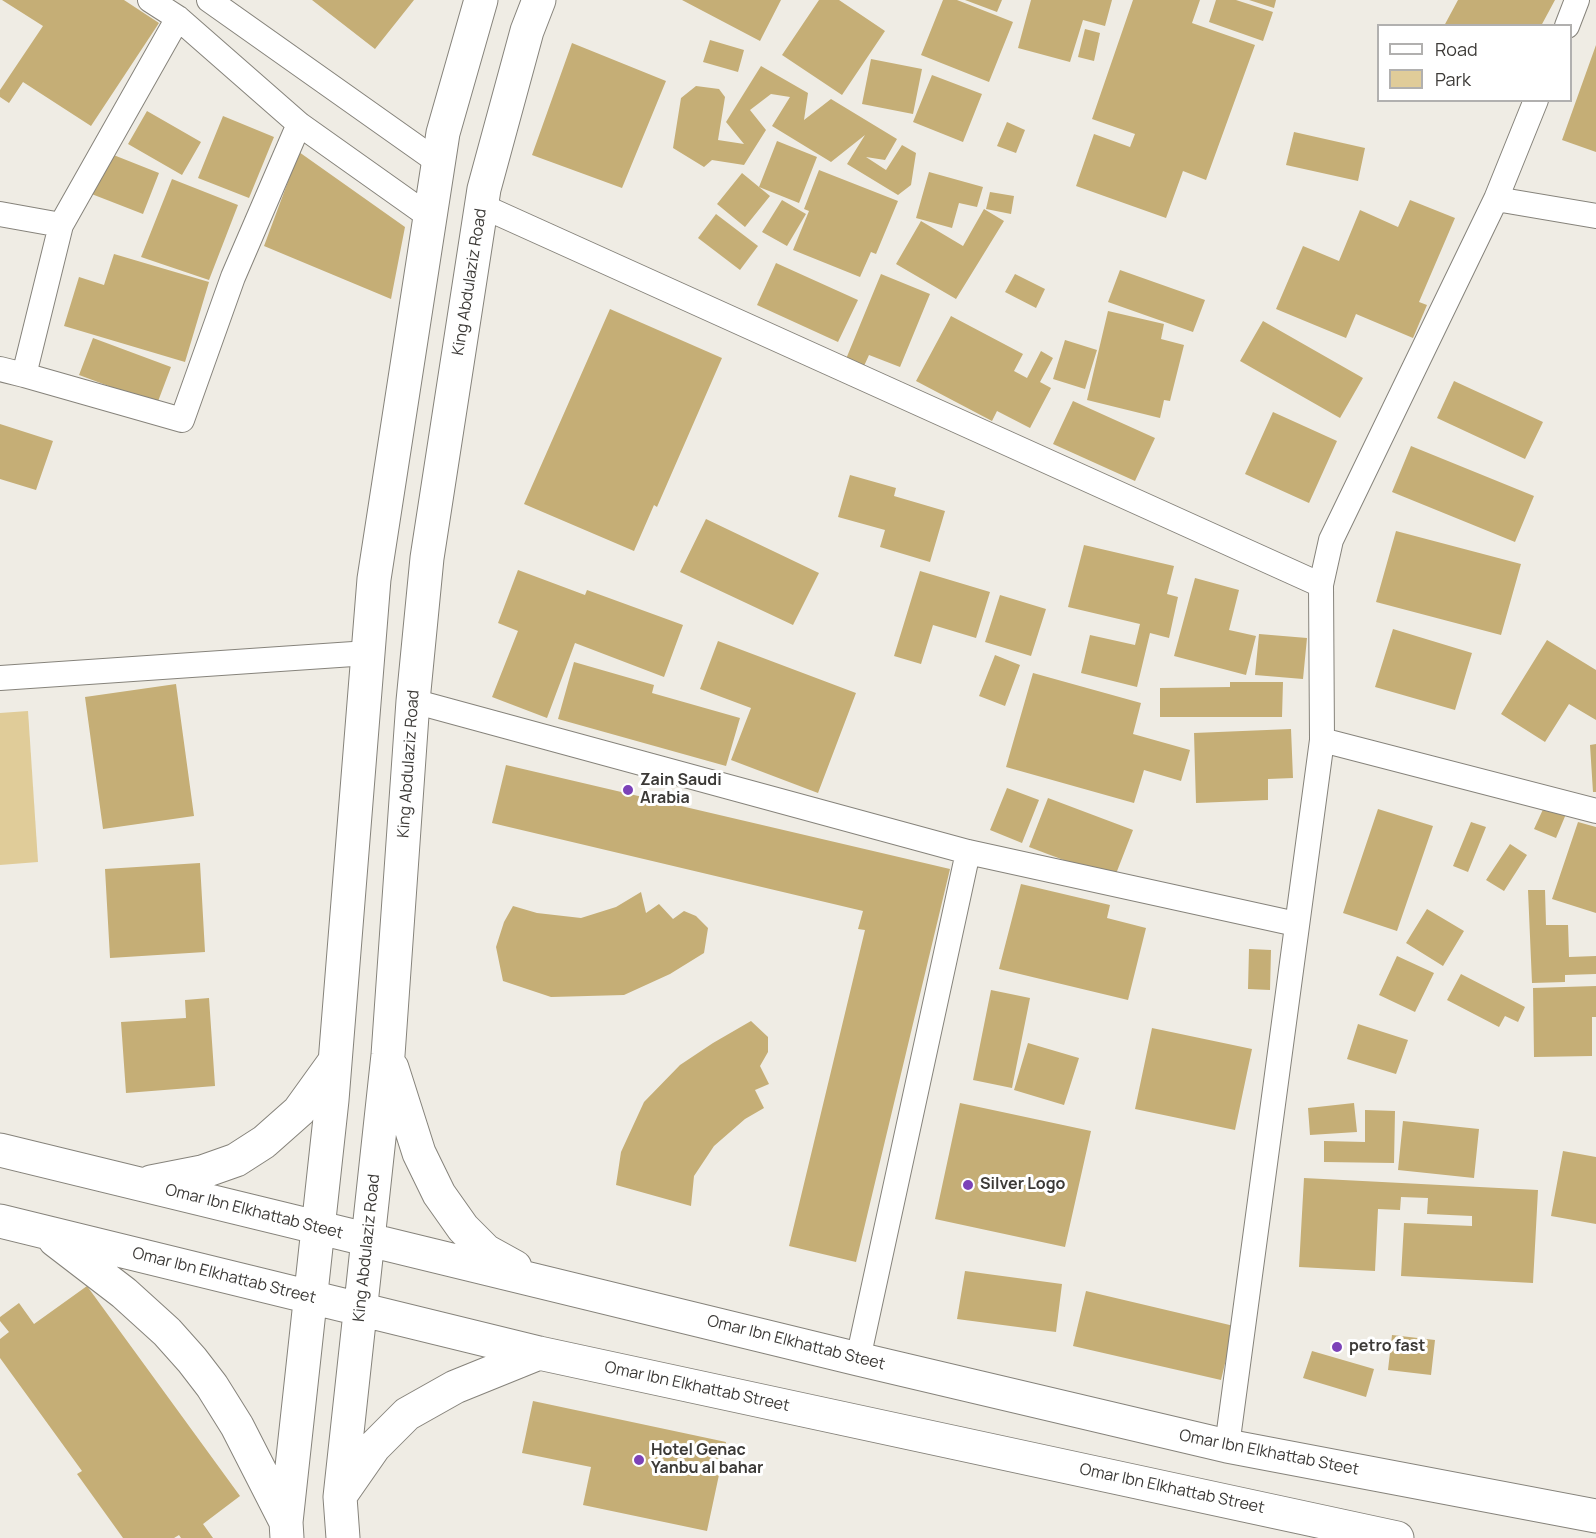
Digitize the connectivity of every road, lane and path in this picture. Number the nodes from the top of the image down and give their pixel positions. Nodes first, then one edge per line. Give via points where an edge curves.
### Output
1 (150, 0) edge
2 (209, 0) edge
3 (481, 0) edge
4 (539, 0) edge
5 (1577, 0) edge
6 (178, 18) junction
7 (1568, 24) edge
8 (1535, 102) edge
9 (299, 124) junction
10 (438, 162) junction
11 (1497, 199) junction
12 (482, 206) junction
13 (0, 214) edge
14 (1596, 216) edge
15 (430, 217) junction
16 (61, 225) junction
17 (0, 369) edge
18 (24, 375) junction
19 (1321, 585) junction
20 (368, 653) junction
21 (0, 678) edge
22 (412, 701) junction
23 (1322, 740) junction
24 (1596, 811) edge
25 (968, 852) junction
26 (1296, 924) junction
27 (388, 1055) junction
28 (336, 1059) junction
29 (0, 1150) edge
30 (141, 1184) junction
31 (0, 1221) edge
32 (319, 1227) junction
33 (44, 1232) junction
34 (369, 1240) junction
35 (540, 1281) junction
36 (311, 1297) junction
37 (361, 1309) junction
38 (539, 1353) junction
39 (858, 1359) junction
40 (1227, 1446) junction
41 (340, 1497) junction
42 (1596, 1516) edge
43 (287, 1530) edge
44 (343, 1538) edge
45 (1397, 1538) edge

1 - 6 street
2 - 10 street
3 - 10 street
4 - 12 street, King Abdulaziz Road via 527,31
5 - 7 street
6 - 9 street
6 - 16 street
8 - 11 street
9 - 15 street
9 - 18 street via 233,277 182,420
10 - 15 street
11 - 14 street
11 - 19 street via 1331,540
12 - 19 street
12 - 22 street, King Abdulaziz Road via 427,558
13 - 16 street
15 - 20 street via 374,579
16 - 18 street
17 - 18 street
19 - 23 street
20 - 21 street
20 - 28 street
22 - 25 street
22 - 27 street, King Abdulaziz Road
23 - 24 street
23 - 26 street
25 - 26 street
25 - 39 street
26 - 40 street
27 - 34 street, King Abdulaziz Road
27 - 35 street via 419,1153 439,1194 463,1228 486,1251
28 - 30 street via 299,1111 236,1160 202,1172
28 - 32 street
29 - 30 street, Omar Ibn Elkhattab Steet
30 - 32 street, Omar Ibn Elkhattab Steet
31 - 33 street, Omar Ibn Elkhattab Street
32 - 34 street, Omar Ibn Elkhattab Steet
32 - 36 street
33 - 36 street, Omar Ibn Elkhattab Street
33 - 43 street via 124,1293 192,1360 237,1426
34 - 35 street, Omar Ibn Elkhattab Steet
34 - 37 street, King Abdulaziz Road
35 - 39 street, Omar Ibn Elkhattab Steet
36 - 37 street, Omar Ibn Elkhattab Street
36 - 43 street
37 - 38 street, Omar Ibn Elkhattab Street
37 - 41 street, King Abdulaziz Road
38 - 41 street via 454,1387 407,1414 374,1447
38 - 45 street, Omar Ibn Elkhattab Street
39 - 40 street, Omar Ibn Elkhattab Steet
40 - 42 street, Omar Ibn Elkhattab Steet
41 - 44 street, King Abdulaziz Road

